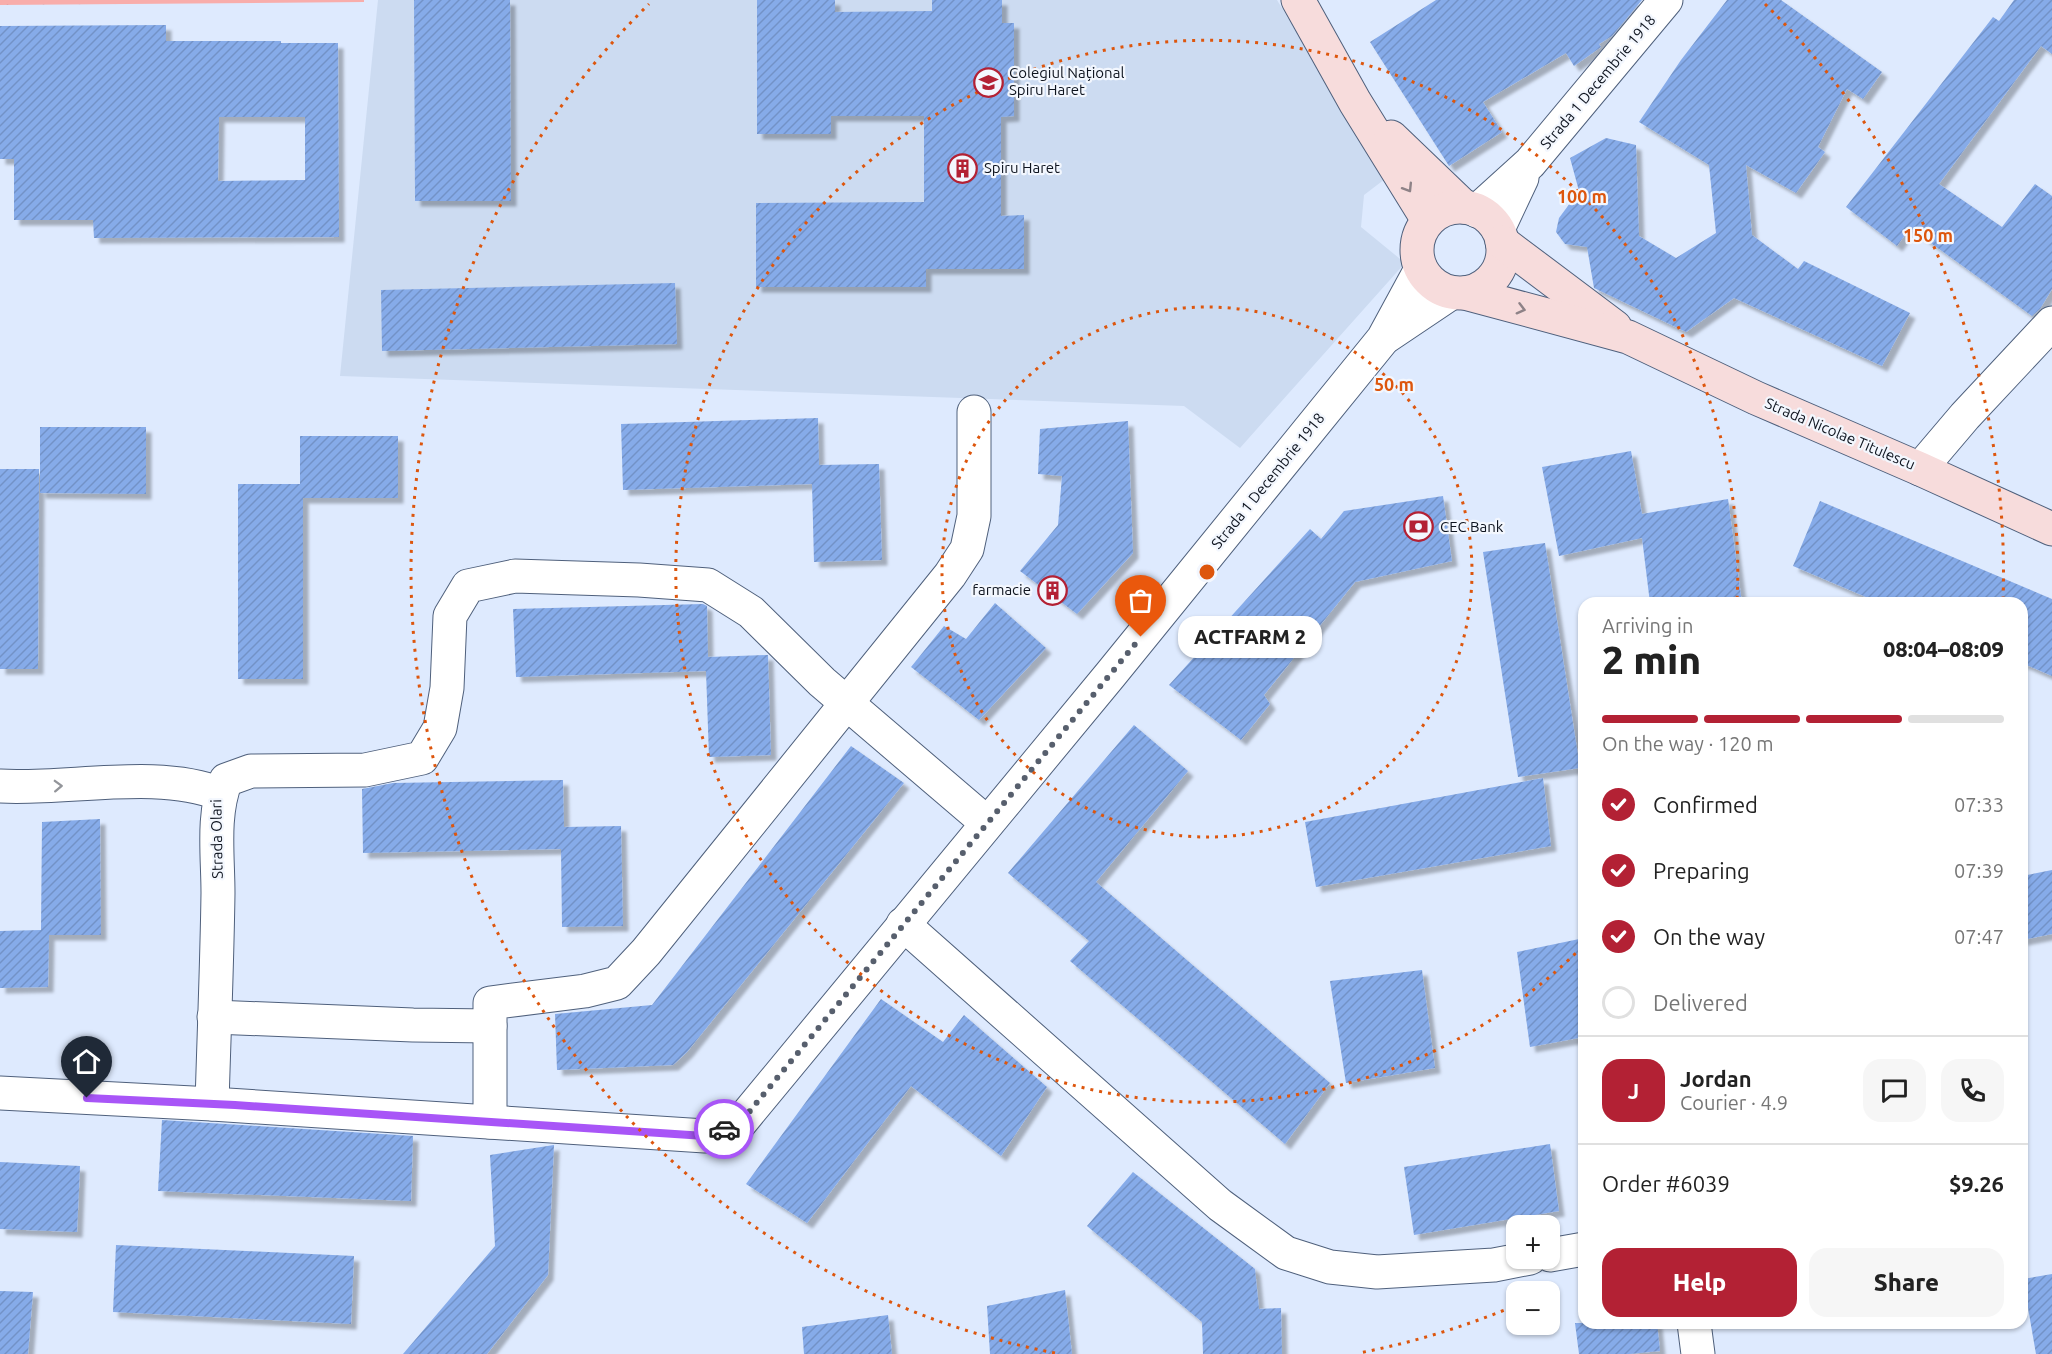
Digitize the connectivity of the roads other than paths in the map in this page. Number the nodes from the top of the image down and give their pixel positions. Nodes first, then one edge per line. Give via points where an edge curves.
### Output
1 (1298, 0) edge
2 (1665, 0) edge
3 (1355, 102) junction
4 (1428, 220) junction
5 (1485, 222) junction
6 (1421, 269) junction
7 (1458, 293) junction
8 (2052, 322) edge
9 (1628, 337) junction
10 (1383, 339) junction
11 (974, 412) dead end
12 (1920, 469) junction
13 (2052, 529) edge
14 (847, 704) junction
15 (0, 786) edge
16 (220, 794) junction
17 (987, 823) junction
18 (903, 924) junction
19 (214, 1017) junction
20 (490, 1026) junction
21 (0, 1093) edge
22 (212, 1104) junction
23 (490, 1122) junction
24 (1578, 1250) edge
25 (1560, 1253) edge
26 (1506, 1263) edge
27 (1695, 1329) edge
28 (1698, 1354) edge

1 - 3 main road, Strada Nicolae Titulescu
2 - 5 street, Strada 1 Decembrie 1918
3 -> 4 main road, Strada Nicolae Titulescu
3 - 5 main road, Strada Nicolae Titulescu
4 - 5 main road via 1445,210
4 - 6 main road via 1417,243
5 - 7 main road via 1502,256 1498,270 1478,290
5 - 9 main road, Strada Nicolae Titulescu
6 - 7 main road, Strada Nicolae Titulescu via 1434,284
6 - 10 street, Strada 1 Decembrie 1918
7 -> 9 main road, Strada Nicolae Titulescu
7 - 10 street, Strada 1 Decembrie 1918
8 - 12 street
9 - 12 main road, Strada Nicolae Titulescu
10 - 17 street, Strada 1 Decembrie 1918
11 - 14 street via 974,516 967,549 950,576
12 - 13 main road, Strada Nicolae Titulescu
14 - 16 street via 751,612 708,585 515,576 468,586 450,616 447,687 440,728 422,758 365,770 251,771 226,780
14 - 17 street
14 - 20 street via 617,983 490,1003
15 -> 16 street, Strada Olari via 143,782 200,786
16 - 19 street, Strada Olari
17 - 18 street, Strada 1 Decembrie 1918
18 - 23 street, Strada 1 Decembrie 1918 via 740,1123 705,1136
18 - 26 street via 1220,1205 1286,1253 1330,1267 1377,1272
19 - 20 street
19 - 22 street, Strada Olari
20 - 23 street
21 - 22 street
22 - 23 street
24 - 25 street
27 - 28 street

